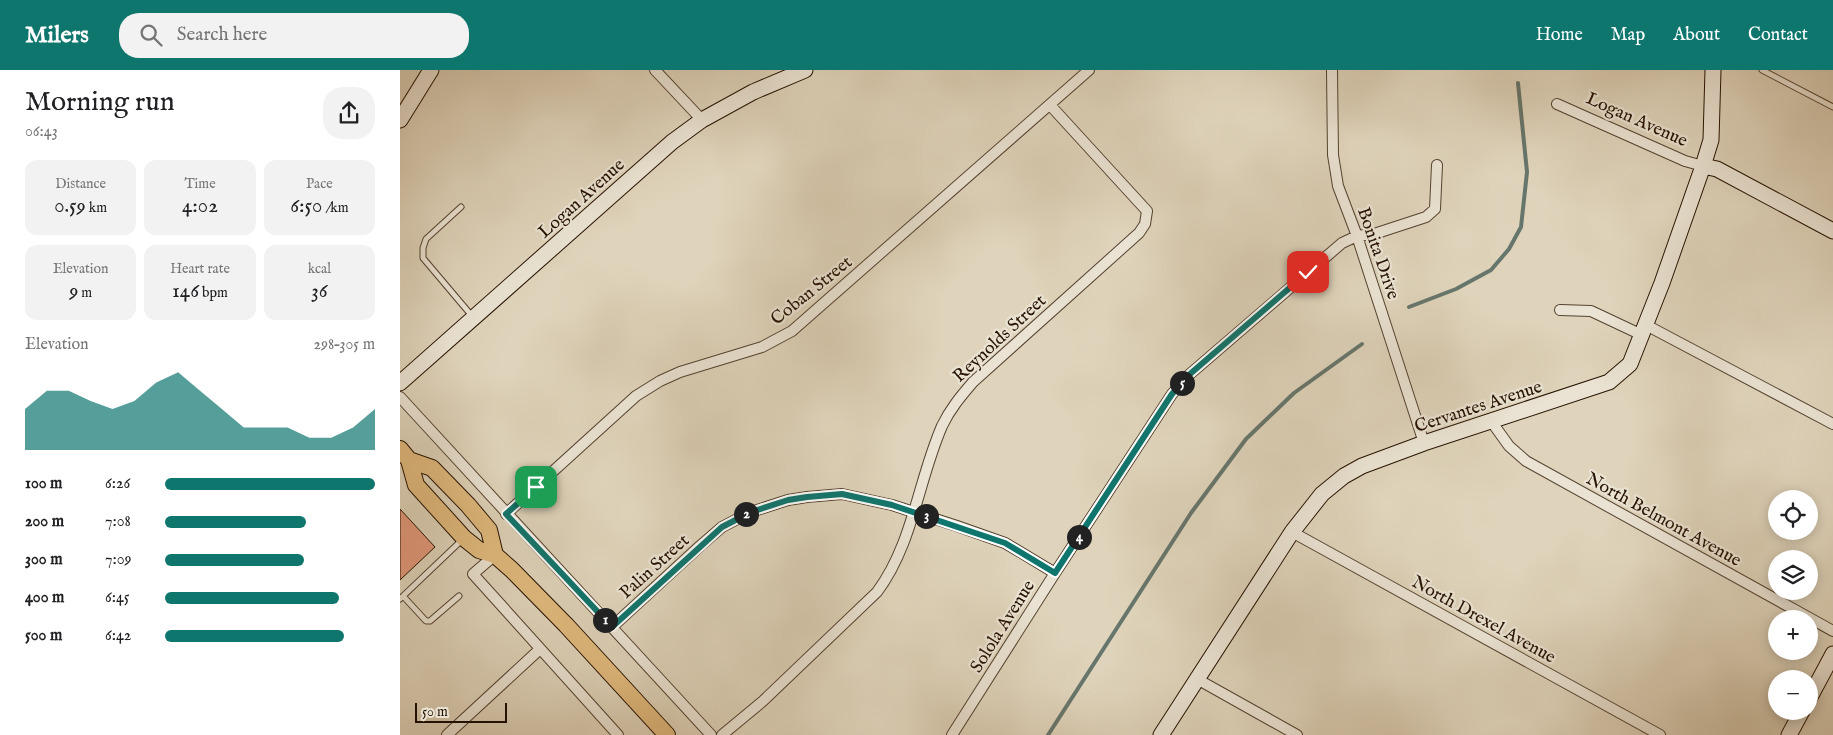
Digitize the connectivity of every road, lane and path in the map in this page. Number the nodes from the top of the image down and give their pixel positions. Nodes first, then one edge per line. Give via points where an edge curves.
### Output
1 (431, 70) edge
2 (655, 70) edge
3 (805, 70) edge
4 (1089, 70) edge
5 (1332, 70) edge
6 (1713, 70) edge
7 (1762, 70) edge
8 (1557, 104) dead end
9 (1050, 105) junction
10 (1833, 107) edge
11 (400, 120) edge
12 (702, 120) junction
13 (1437, 164) dead end
14 (1703, 166) junction
15 (462, 207) dead end
16 (1833, 231) edge
17 (1357, 236) junction
18 (1560, 310) dead end
19 (474, 318) junction
20 (1644, 330) junction
21 (400, 383) edge
22 (400, 397) edge
23 (1491, 421) junction
24 (1833, 424) edge
25 (1424, 443) junction
26 (404, 454) edge
27 (913, 512) junction
28 (506, 514) junction
29 (1292, 532) junction
30 (464, 538) junction
31 (495, 555) junction
32 (1055, 573) junction
33 (460, 596) dead end
34 (401, 598) edge
35 (612, 627) junction
36 (1833, 631) edge
37 (540, 650) junction
38 (1833, 654) edge
39 (1197, 680) junction
40 (1818, 682) edge
41 (1797, 720) edge
42 (1284, 732) edge
43 (447, 735) edge
44 (618, 735) edge
45 (667, 735) edge
46 (711, 735) edge
47 (722, 735) edge
48 (952, 735) edge
49 (1161, 735) edge
50 (1297, 735) edge
51 (1660, 735) edge
52 (1789, 735) edge

1 - 11 street
2 - 12 street
3 - 12 street, Logan Avenue via 753,92
4 - 9 street, Coban Street
5 - 17 street, Bonita Drive via 1333,155 1338,186
6 - 14 street, Cervantes Avenue via 1710,140
7 - 10 lane
8 - 14 street, Logan Avenue
9 - 27 street, Reynolds Street via 1147,211 1145,224 1139,233 973,382 957,401 942,426
9 - 28 street, Coban Street via 792,331 762,347 680,372 636,396
12 - 19 street, Logan Avenue via 672,142
13 - 17 street, Solola Avenue via 1435,209 1426,217 1374,234
14 - 16 street via 1717,169
14 - 20 street, Cervantes Avenue
15 - 19 lane via 426,239 423,258
17 - 25 street, Bonita Drive
17 - 32 street, Solola Avenue via 1342,243 1190,374 1172,394
18 - 20 street via 1591,311
19 - 21 street, Logan Avenue
20 - 23 street, Cervantes Avenue via 1630,364 1609,382
20 - 24 street
22 - 28 street
23 - 25 street, Cervantes Avenue
23 - 36 street, North Belmont Avenue via 1509,446 1526,460
25 - 29 street, Cervantes Avenue via 1344,476 1322,494
26 - 30 main road via 416,485
26 - 31 main road via 432,468 468,505 489,530
27 - 32 street, Palin Street via 1005,543
27 - 35 street, Palin Street via 842,494 788,500 751,512 722,527
27 - 47 street, Reynolds Street via 902,548 877,592
28 - 35 street
29 - 39 street, Cervantes Avenue
29 - 51 street, North Drexel Avenue
30 - 31 main road via 479,550
30 - 34 lane
31 - 37 street via 473,574
31 - 45 main road via 566,625
32 - 48 street, Solola Avenue
33 - 34 lane via 430,621
35 - 46 street
37 - 43 street
37 - 44 street
38 - 40 street
39 - 42 street
39 - 49 street, Cervantes Avenue
41 - 52 street
42 - 50 street

